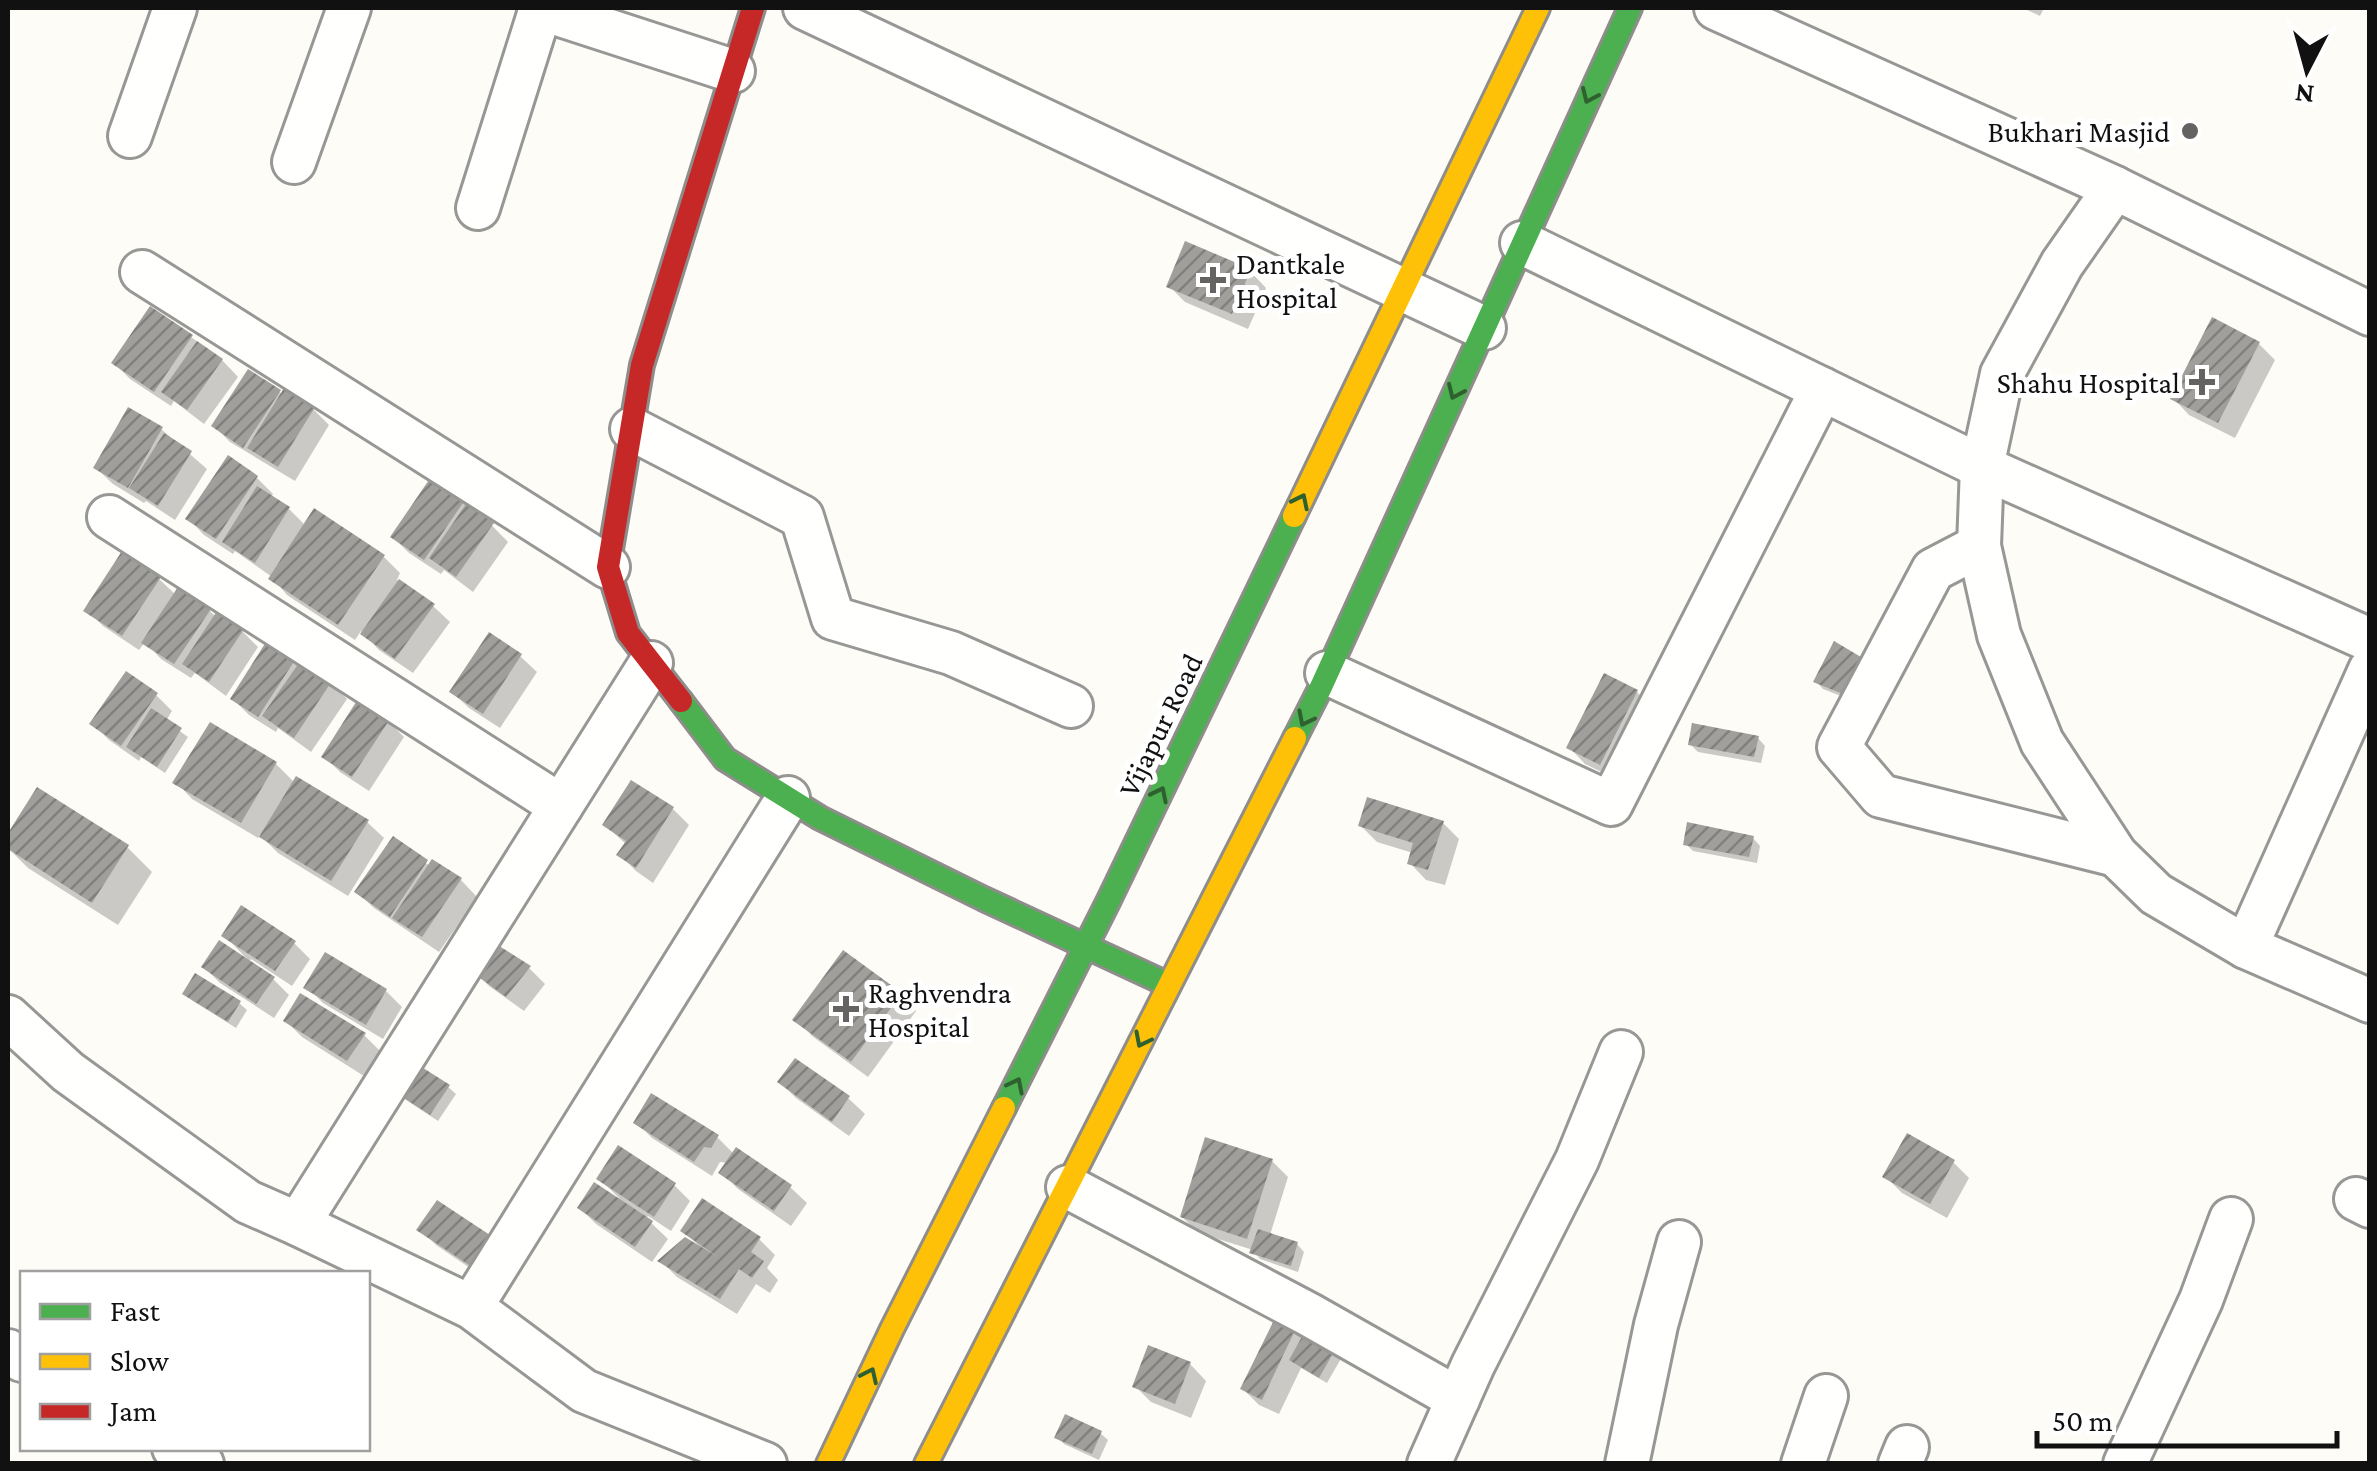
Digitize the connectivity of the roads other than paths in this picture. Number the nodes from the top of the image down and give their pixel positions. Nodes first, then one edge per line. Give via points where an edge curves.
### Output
1 (175, 8) edge
2 (349, 8) edge
3 (540, 8) edge
4 (753, 8) edge
5 (805, 8) edge
6 (1538, 8) edge
7 (1630, 8) edge
8 (1716, 8) edge
9 (733, 71) junction
10 (130, 136) dead end
11 (294, 162) dead end
12 (2115, 188) junction
13 (478, 208) dead end
14 (1522, 243) junction
15 (142, 272) dead end
16 (1403, 290) junction
17 (2370, 314) edge
18 (1484, 328) junction
19 (1822, 389) junction
20 (632, 430) junction
21 (1982, 467) junction
22 (108, 518) dead end
23 (1979, 546) junction
24 (608, 567) junction
25 (2370, 640) edge
26 (651, 663) junction
27 (2370, 670) edge
28 (1328, 673) junction
29 (1072, 706) dead end
30 (788, 798) junction
31 (561, 806) junction
32 (2116, 855) junction
33 (1086, 947) junction
34 (2246, 947) junction
35 (1169, 985) junction
36 (2370, 1001) edge
37 (8, 1017) edge
38 (1621, 1052) dead end
39 (1068, 1187) junction
40 (2231, 1219) dead end
41 (298, 1224) junction
42 (1679, 1242) dead end
43 (471, 1307) junction
44 (1826, 1396) dead end
45 (1458, 1400) junction
46 (179, 1451) edge
47 (202, 1464) edge
48 (765, 1464) edge
49 (828, 1464) edge
50 (926, 1464) edge
51 (1429, 1464) edge
52 (1627, 1464) edge
53 (1803, 1464) edge
54 (2125, 1464) edge

1 - 10 street
2 - 11 street
3 - 9 street
3 - 13 street
4 - 9 main road
5 - 16 street
6 - 16 main road, Vijapur Road
7 -> 14 main road
8 - 12 street
9 - 20 main road via 642,365
12 - 17 street
12 - 21 street via 2062,264 2002,374
14 - 18 main road
14 - 19 street
15 - 24 street
16 - 18 street
33 -> 16 main road, Vijapur Road
18 -> 28 main road
19 - 21 street
19 - 28 street via 1612,804
20 - 24 main road
20 - 29 street via 802,516 832,618 951,653
21 - 23 street
21 - 25 street
22 - 31 street
23 - 32 street via 1999,635 2042,742
23 - 32 street via 1932,570 1839,747 1881,796
24 - 26 main road via 628,632
26 - 30 main road via 725,759
26 - 31 street
27 - 34 street
28 -> 35 main road
30 - 33 main road
30 - 43 street
31 - 41 street
32 - 34 street via 2156,894
33 - 35 main road
49 -> 33 main road, Vijapur Road
34 - 36 street
35 -> 39 main road
37 - 41 street via 68,1072 248,1202
38 - 45 street via 1577,1160
39 - 45 street
39 - 50 main road
40 - 54 street via 2202,1300
41 - 43 street
42 - 52 street
43 - 48 street via 584,1391
44 - 53 street
45 - 51 street
46 - 47 street

